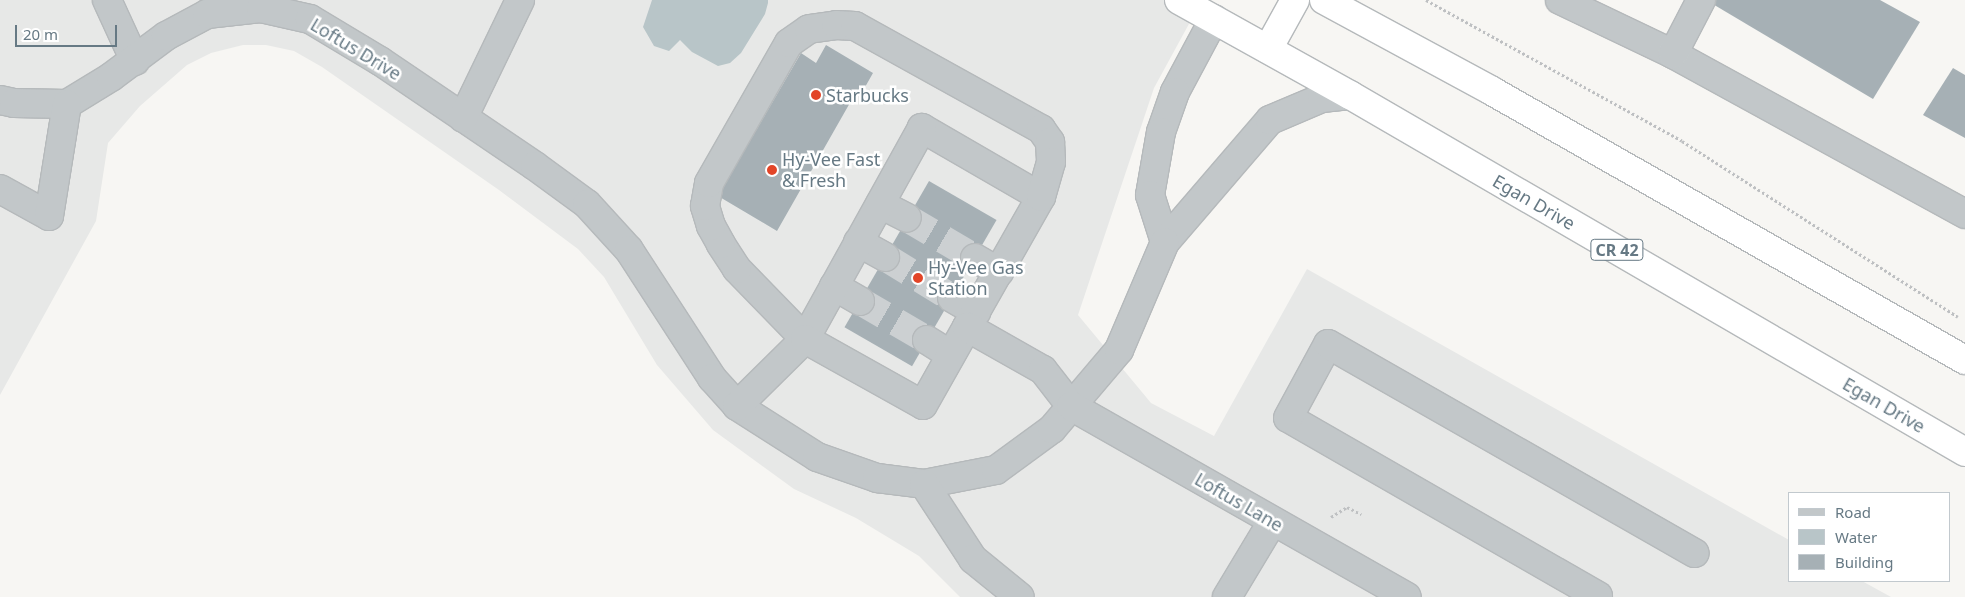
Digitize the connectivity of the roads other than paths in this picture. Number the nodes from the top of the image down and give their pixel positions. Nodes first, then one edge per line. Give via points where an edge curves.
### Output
1 (107, 0) edge
2 (520, 0) edge
3 (1179, 0) edge
4 (1295, 0) edge
5 (1324, 0) edge
6 (1560, 0) edge
7 (1701, 0) edge
8 (1219, 10) edge
9 (1268, 49) junction
10 (1673, 54) junction
11 (135, 60) junction
12 (1350, 95) junction
13 (0, 100) edge
14 (67, 104) junction
15 (463, 118) junction
16 (0, 189) edge
17 (1041, 197) junction
18 (880, 204) junction
19 (1965, 214) edge
20 (907, 218) tunnel mouth
21 (858, 242) junction
22 (1165, 242) junction
23 (885, 258) tunnel mouth
24 (975, 258) tunnel mouth
25 (999, 272) junction
26 (834, 286) junction
27 (952, 298) tunnel mouth
28 (860, 301) tunnel mouth
29 (972, 320) junction
30 (805, 339) junction
31 (927, 340) tunnel mouth
32 (951, 354) junction
33 (1965, 360) edge
34 (736, 406) junction
35 (1071, 406) junction
36 (1965, 452) edge
37 (924, 484) junction
38 (1272, 522) junction
39 (1694, 553) dead end
40 (1598, 596) edge
41 (1020, 597) edge
42 (1227, 597) edge
43 (1407, 597) edge

1 - 11 street
2 - 15 street
3 - 8 highway, Egan Drive / CR 42
4 - 9 highway
5 - 33 highway via 1531,113
6 - 10 street
7 - 10 street
8 - 9 highway, Egan Drive / CR 42
8 - 22 street via 1175,92 1161,132 1150,195
9 - 12 highway, Egan Drive / CR 42
10 - 19 street
11 - 14 street, Loftus Drive
11 - 15 street, Loftus Drive via 166,36 207,14 262,8 310,19 380,61
12 - 22 street, Loftus Drive via 1322,98 1270,120
12 - 36 highway, Egan Drive / CR 42
13 - 14 street
14 - 16 street via 49,216
15 - 34 street, Loftus Drive via 587,204 629,250 712,378
17 - 18 street via 922,128
17 - 25 street
17 - 30 street via 1051,162 1050,142 1041,129 856,26 836,25 809,30 789,43 709,183 705,206 711,226 737,269
18 - 20 street
18 - 21 street
21 - 23 street
21 - 26 street
22 - 35 street, Loftus Drive via 1119,350
24 - 25 street
25 - 29 street
26 - 28 street
26 - 30 street
27 - 29 street
29 - 32 street
29 - 35 street via 1043,370
30 - 32 street via 923,405
30 - 34 street
31 - 32 street
34 - 37 street, Loftus Drive via 817,457 876,478
35 - 37 street, Loftus Drive via 1052,430 996,470
35 - 38 street, Loftus Lane
37 - 41 street via 973,558
38 - 42 street
38 - 43 street, Loftus Lane
39 - 40 street via 1328,344 1288,418

